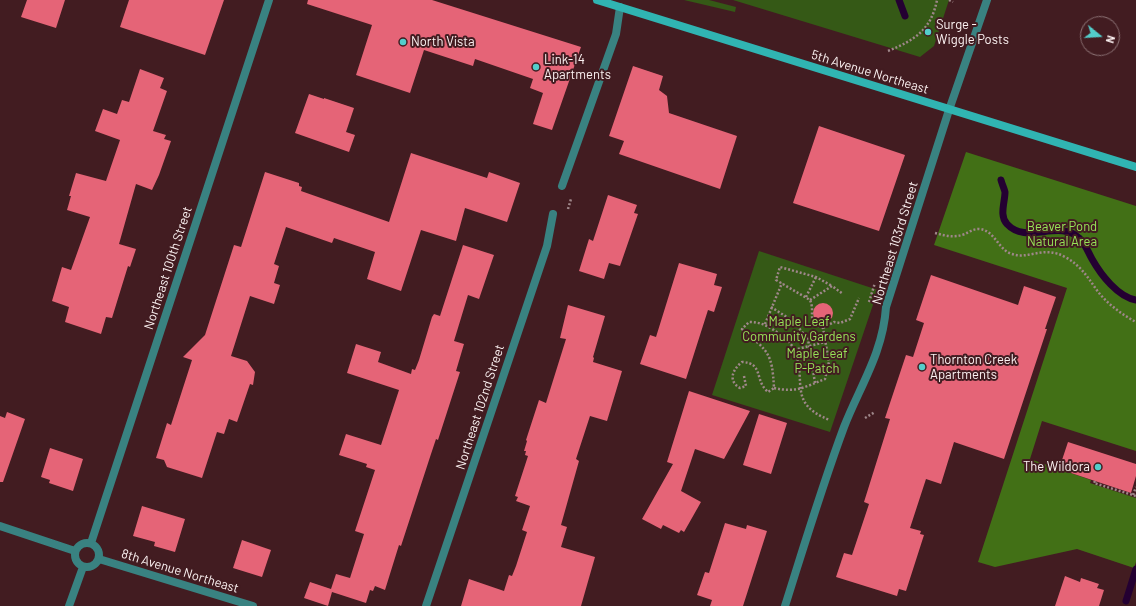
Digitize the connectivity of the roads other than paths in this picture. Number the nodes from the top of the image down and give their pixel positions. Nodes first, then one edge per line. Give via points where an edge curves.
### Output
1 (269, 0) edge
2 (597, 0) edge
3 (987, 0) edge
4 (620, 7) junction
5 (949, 110) junction
6 (1136, 168) edge
7 (562, 186) dead end
8 (553, 214) dead end
9 (0, 526) edge
10 (91, 543) junction
11 (75, 551) junction
12 (99, 559) junction
13 (83, 567) junction
14 (69, 606) edge
15 (253, 606) edge
16 (426, 606) edge
17 (785, 606) edge

1 - 10 street, Northeast 100th Street
2 - 4 main road, 5th Avenue Northeast
3 - 5 street, Northeast 103rd Street
4 - 5 main road, 5th Avenue Northeast
4 - 7 street via 614,40
5 - 6 main road, 5th Avenue Northeast
5 - 17 street, Northeast 103rd Street via 886,307 872,365 843,431
8 - 16 street, Northeast 102nd Street via 547,246
9 - 11 street
10 - 11 street via 82,544
10 - 12 street via 98,549
11 - 13 street via 76,560
12 - 13 street via 93,566
12 - 15 street, 8th Avenue Northeast
13 - 14 street

